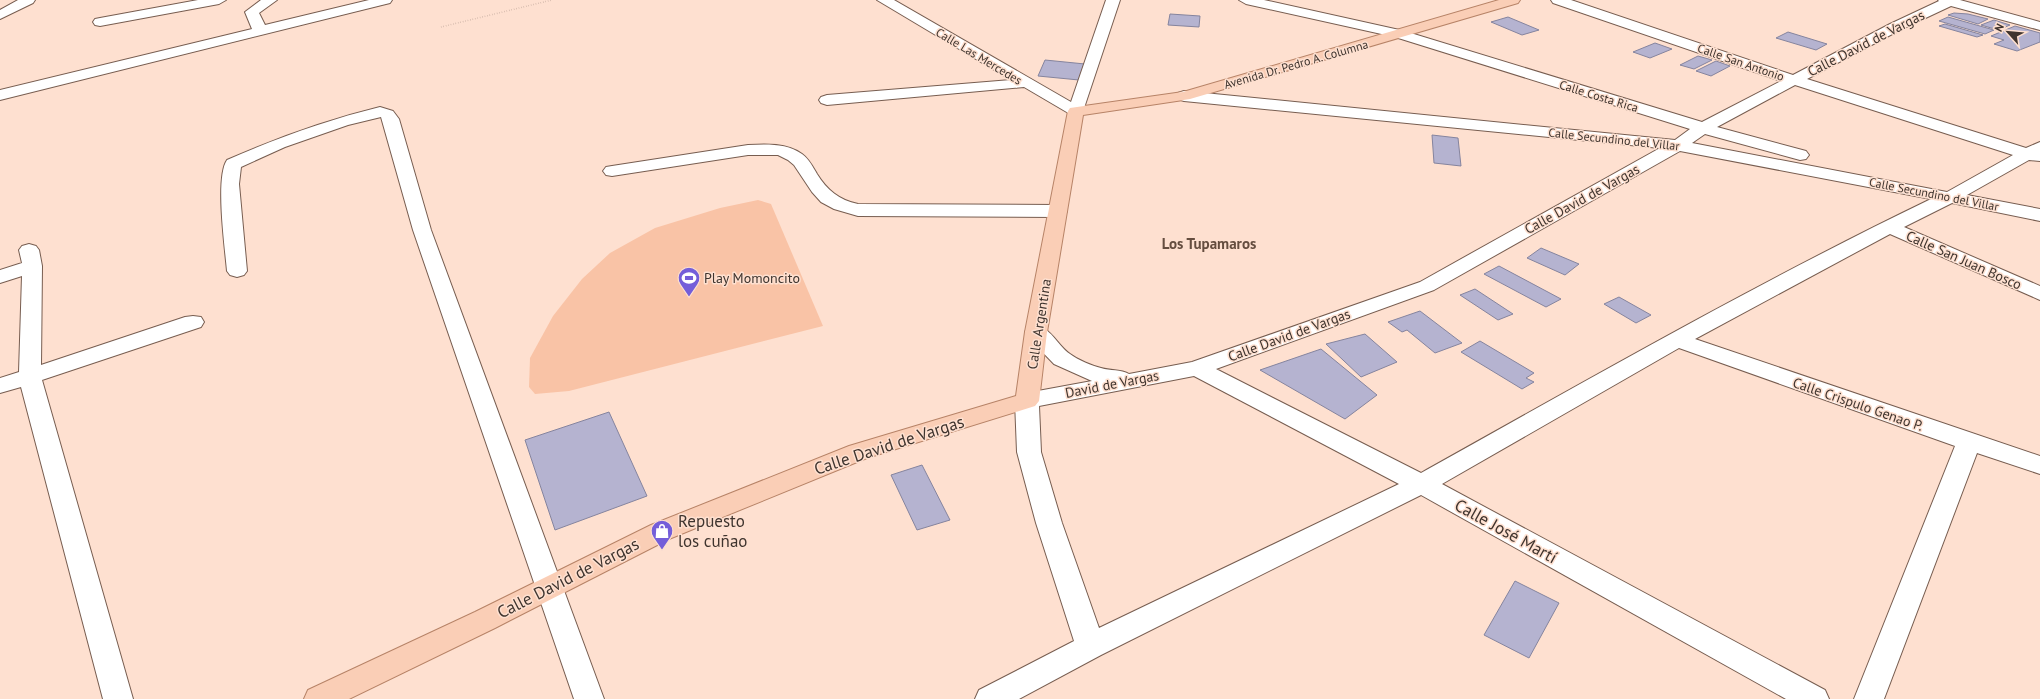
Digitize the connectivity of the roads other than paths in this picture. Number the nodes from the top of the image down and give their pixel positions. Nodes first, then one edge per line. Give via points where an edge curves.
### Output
1 (170, 0) edge
2 (219, 0) edge
3 (270, 0) edge
4 (385, 0) edge
5 (884, 0) edge
6 (1113, 0) edge
7 (1246, 0) edge
8 (1513, 0) edge
9 (1558, 0) edge
10 (1949, 0) edge
11 (22, 3) edge
12 (0, 8) edge
13 (155, 12) junction
14 (0, 14) edge
15 (100, 22) dead end
16 (2040, 26) edge
17 (261, 32) junction
18 (1400, 34) junction
19 (1794, 80) junction
20 (1024, 83) junction
21 (0, 95) edge
22 (1184, 96) junction
23 (827, 100) dead end
24 (1076, 111) junction
25 (1703, 128) junction
26 (1678, 145) junction
27 (2036, 153) edge
28 (612, 171) dead end
29 (1951, 197) junction
30 (1058, 211) junction
31 (2040, 215) edge
32 (1889, 226) junction
33 (237, 271) dead end
34 (0, 277) edge
35 (2040, 294) edge
36 (192, 322) dead end
37 (1036, 332) junction
38 (1677, 340) junction
39 (1197, 368) junction
40 (30, 377) junction
41 (1133, 380) junction
42 (0, 386) edge
43 (1027, 402) junction
44 (1969, 442) junction
45 (2040, 465) edge
46 (1421, 484) junction
47 (549, 588) junction
48 (1091, 646) junction
49 (118, 699) edge
50 (319, 699) edge
51 (589, 699) edge
52 (990, 699) edge
53 (1814, 699) edge
54 (1869, 699) edge

1 - 13 street
2 - 13 street
3 - 17 street via 252,12
4 - 17 street
5 - 20 street, Calle Las Mercedes
6 - 24 street, Calle Argentina
7 - 18 street, Calle Costa Rica
8 - 18 main road, Avenida Dr. Pedro A. Columna
9 - 19 street, Calle San Antonio
10 - 16 street
10 - 19 street, Calle David de Vargas
11 - 12 street
11 - 14 street
13 - 15 street
17 - 21 street
18 - 22 main road, Avenida Dr. Pedro A. Columna
18 - 25 street, Calle Costa Rica
19 - 25 street, Calle David de Vargas
19 - 27 street, Calle San Antonio
20 - 23 street
20 - 24 street, Calle Las Mercedes
22 - 24 main road, Avenida Dr. Pedro A. Columna
22 - 26 street, Calle Secundino del Villar
24 - 30 main road, Calle Argentina
25 - 26 street, Calle David de Vargas
25 - 29 street, Calle Costa Rica
26 - 29 street, Calle Secundino del Villar
26 - 39 street, Calle David de Vargas via 1427,286
27 - 29 street
28 - 30 street via 764,149 782,151 801,161 827,199 852,209
29 - 31 street, Calle Secundino del Villar
29 - 32 street
30 - 37 main road, Calle Argentina
32 - 35 street, Calle San Juan Bosco
32 - 38 street
33 - 47 street via 230,184 233,164 279,143 342,122 380,112 387,114 391,119 422,230
34 - 40 street via 30,258
36 - 40 street
37 - 41 street via 1062,359 1096,375
37 - 43 main road, Calle Argentina
38 - 44 street, Calle Crispulo Genao P.
38 - 46 street
39 - 41 street, David de Vargas
39 - 46 street, Calle José Martí
40 - 42 street
40 - 49 street
41 - 43 street, David de Vargas
43 - 47 main road, Calle David de Vargas via 858,452 660,532
43 - 48 street, Calle Argentina via 1029,452 1049,523
44 - 45 street, Calle Crispulo Genao P.
44 - 54 street
46 - 48 street
46 - 53 street, Calle José Martí
47 - 50 main road, Calle David de Vargas
47 - 51 street
48 - 52 street

